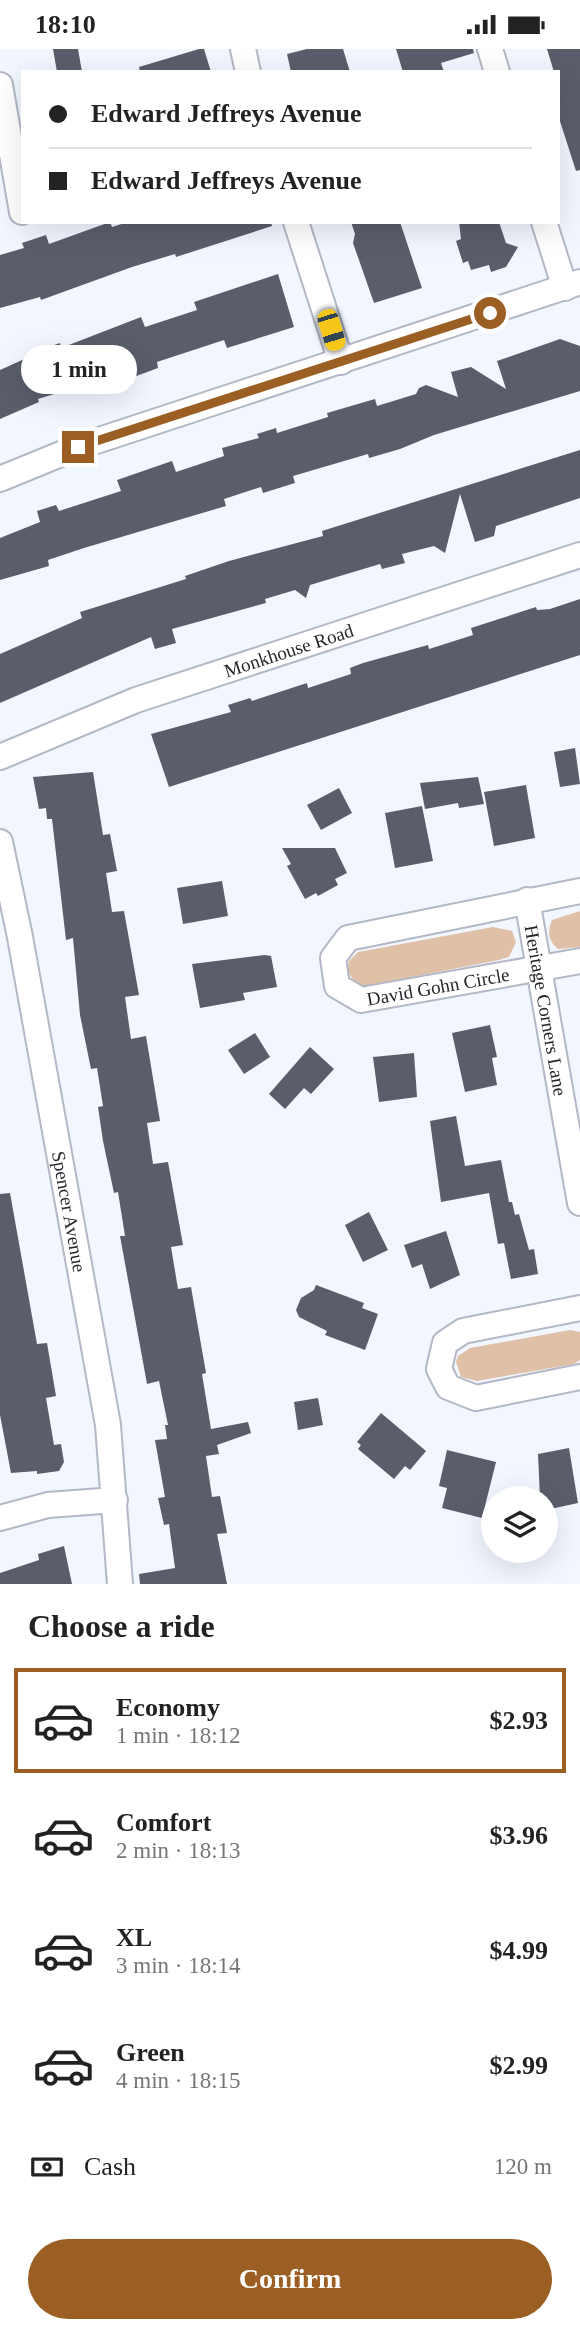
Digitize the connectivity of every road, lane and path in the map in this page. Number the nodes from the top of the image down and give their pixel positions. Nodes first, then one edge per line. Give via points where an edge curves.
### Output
1 (243, 49) edge
2 (490, 49) edge
3 (248, 70) edge
4 (496, 70) edge
5 (0, 85) edge
6 (21, 201) edge
7 (21, 213) edge
8 (0, 219) edge
9 (297, 224) edge
10 (545, 224) edge
11 (573, 285) edge
12 (341, 362) junction
13 (0, 479) edge
14 (580, 555) edge
15 (0, 757) edge
16 (0, 842) edge
17 (580, 891) edge
18 (527, 900) junction
19 (580, 961) edge
20 (539, 968) junction
21 (580, 1203) edge
22 (580, 1308) edge
23 (580, 1377) edge
24 (115, 1500) junction
25 (0, 1518) edge
26 (120, 1584) edge

1 - 3 street
2 - 4 street
5 - 6 street
7 - 8 street
9 - 12 street
10 - 11 street
11 - 12 street
12 - 13 street via 99,439
14 - 15 street, Monkhouse Road via 136,700
16 - 24 street, Spencer Avenue via 88,1299
17 - 18 street, David Gohn Circle
18 - 20 street, Heritage Corners Lane
18 - 20 street, David Gohn Circle via 348,938 333,958 337,986 361,1000
19 - 20 street, David Gohn Circle
20 - 21 street, Heritage Corners Lane
22 - 23 street via 463,1331 445,1343 439,1369 448,1387 476,1398
24 - 25 street via 48,1505
24 - 26 street, Spencer Avenue

